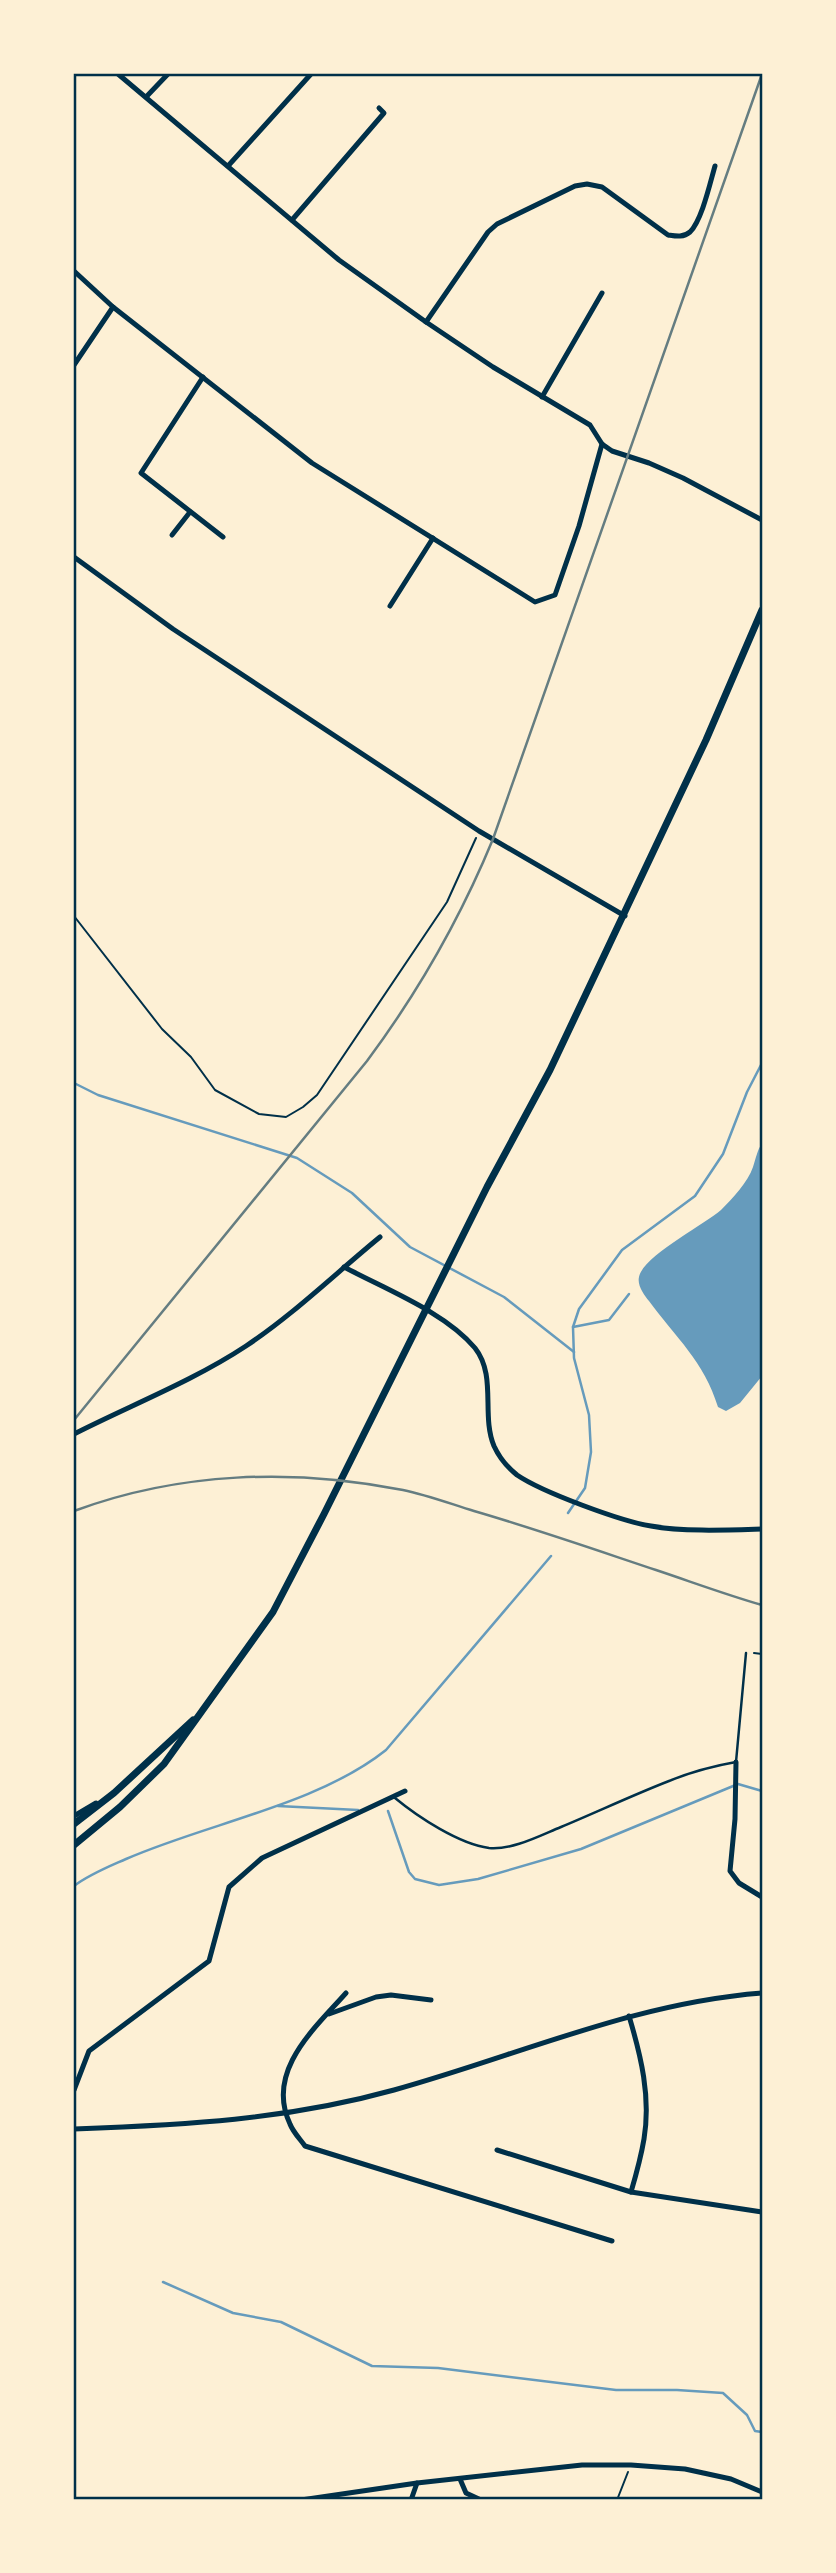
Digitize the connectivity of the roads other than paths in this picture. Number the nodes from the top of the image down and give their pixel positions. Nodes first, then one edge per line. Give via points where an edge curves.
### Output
1 (118, 74) edge
2 (168, 74) edge
3 (311, 74) edge
4 (147, 96) junction
5 (379, 107) dead end
6 (228, 166) junction
7 (715, 166) dead end
8 (292, 220) junction
9 (74, 271) edge
10 (602, 293) dead end
11 (113, 307) junction
12 (426, 322) junction
13 (74, 365) edge
14 (203, 377) junction
15 (542, 397) junction
16 (602, 444) junction
17 (190, 512) junction
18 (762, 520) edge
19 (172, 536) dead end
20 (223, 537) dead end
21 (433, 538) junction
22 (74, 556) edge
23 (390, 606) dead end
24 (762, 610) edge
25 (625, 916) junction
26 (380, 1237) dead end
27 (344, 1267) junction
28 (426, 1310) junction
29 (74, 1434) edge
30 (762, 1529) edge
31 (746, 1653) road end
32 (209, 1705) junction
33 (736, 1762) junction
34 (405, 1791) dead end
35 (114, 1793) junction
36 (394, 1798) junction
37 (74, 1816) edge
38 (74, 1824) edge
39 (74, 1845) edge
40 (762, 1897) edge
41 (346, 1993) dead end
42 (762, 1993) edge
43 (431, 2000) dead end
44 (326, 2015) junction
45 (629, 2016) junction
46 (74, 2090) edge
47 (286, 2115) junction
48 (74, 2129) edge
49 (497, 2150) dead end
50 (631, 2192) junction
51 (762, 2212) edge
52 (612, 2241) dead end
53 (460, 2479) junction
54 (417, 2483) junction
55 (762, 2492) edge
56 (316, 2499) edge
57 (301, 2500) edge
58 (411, 2500) edge
59 (481, 2500) edge

1 - 4 street
2 - 4 street
3 - 6 street
4 - 6 street
5 - 8 street via 384,113
6 - 8 street
7 - 12 street via 699,217 690,232 678,237 668,235 602,187 587,184 513,215 488,232
8 - 12 street
9 - 11 street
10 - 15 street
11 - 13 street
11 - 14 street
12 - 15 street
14 - 17 street via 141,473
14 - 21 street via 312,463
15 - 16 street via 590,425
16 - 18 street
16 - 21 street via 555,595 535,602
17 - 19 street
17 - 20 street
21 - 23 street
22 - 25 street via 173,629 479,831
24 - 25 main road
25 - 28 main road
26 - 27 street
27 - 28 street
27 - 29 street via 245,1347
28 - 30 street via 460,1333 478,1353 486,1374 490,1434 502,1461 526,1480 652,1527
28 - 32 main road via 273,1612
31 - 33 lane
32 - 35 main road
32 - 39 main road via 164,1764
33 - 36 lane via 699,1769 502,1848 487,1848 461,1838
33 - 40 street via 730,1871 739,1883
34 - 36 street
35 - 37 street
35 - 38 main road
36 - 46 street via 262,1858 229,1887 209,1961 89,2051
41 - 44 street
42 - 45 street
43 - 44 street via 376,1997
44 - 47 street via 288,2067
45 - 47 street via 395,2090
45 - 50 street via 646,2095 644,2139
47 - 48 street
47 - 52 street via 305,2146
49 - 50 street
50 - 51 street
53 - 54 street
53 - 55 street via 582,2465 631,2465 685,2469 731,2479
53 - 59 street via 466,2493
54 - 56 street
54 - 58 street
56 - 57 street

